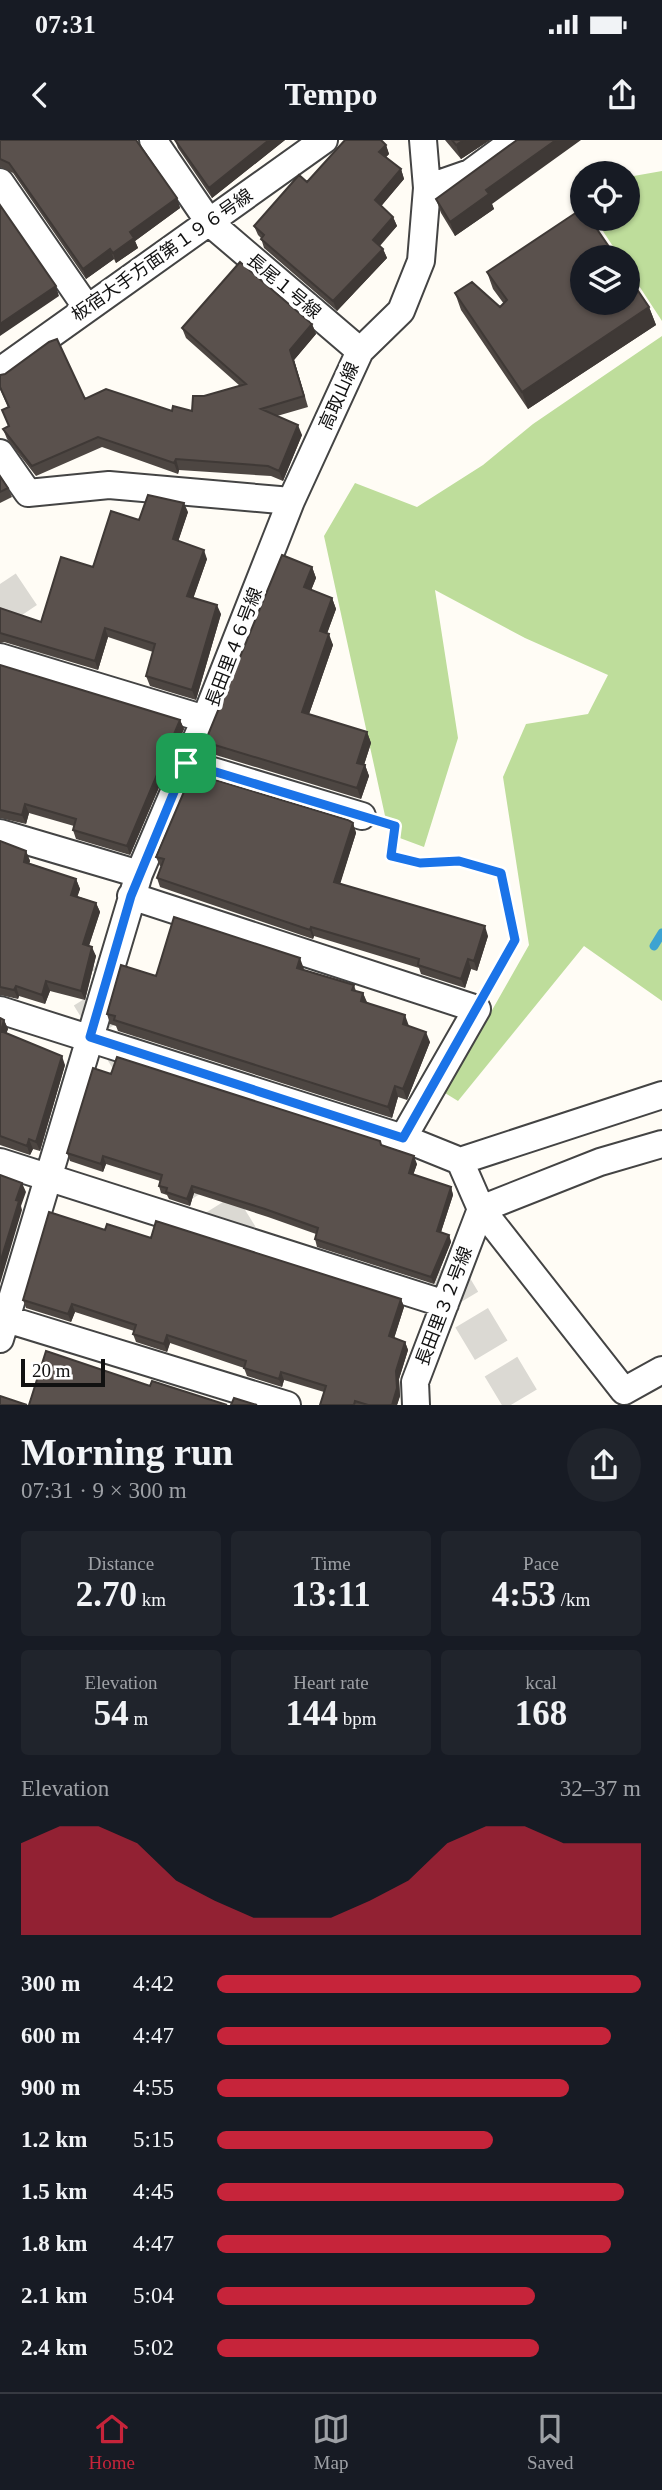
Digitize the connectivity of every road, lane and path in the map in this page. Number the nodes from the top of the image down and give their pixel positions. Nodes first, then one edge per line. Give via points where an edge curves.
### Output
1 (153, 140) edge
2 (424, 140) edge
3 (515, 140) edge
4 (322, 141) edge
5 (0, 183) edge
6 (427, 188) junction
7 (209, 222) junction
8 (88, 308) junction
9 (360, 351) junction
10 (0, 371) edge
11 (0, 453) edge
12 (291, 501) junction
13 (0, 657) edge
14 (205, 719) junction
15 (186, 763) junction
16 (362, 816) joint
17 (0, 833) edge
18 (135, 885) junction
19 (477, 1009) junction
20 (0, 1010) edge
21 (90, 1037) junction
22 (662, 1095) edge
23 (403, 1138) junction
24 (662, 1144) edge
25 (460, 1161) junction
26 (0, 1162) edge
27 (47, 1177) junction
28 (481, 1209) junction
29 (445, 1304) junction
30 (2, 1325) edge
31 (662, 1370) edge
32 (287, 1405) edge
33 (416, 1405) edge

1 - 7 street, 長尾１号線
2 - 6 street, 高取山線
3 - 6 street via 470,173
4 - 7 street, 板宿大手方面第１９６号線
5 - 8 street
6 - 9 street, 高取山線 via 421,261 401,311
7 - 8 street, 板宿大手方面第１９６号線
7 - 9 street, 長尾１号線
8 - 10 street, 板宿大手方面第１９６号線
9 - 12 street, 高取山線
11 - 12 street via 28,493 109,485
12 - 14 street, 長田里４６号線
13 - 14 street
14 - 15 street, 長田里４６号線
15 - 16 street
15 - 18 street, 長田里４６号線
16 - 19 path via 395,826 391,856 420,863 459,861 501,873 515,940
17 - 18 street
18 - 19 street
18 - 21 street, 長田里４６号線
19 - 23 street
20 - 21 street
21 - 23 street
21 - 27 street, 長田里４６号線
22 - 25 street
23 - 25 street
24 - 28 street via 600,1162
25 - 28 street
26 - 27 street
27 - 29 street
27 - 30 street, 長田里４６号線
28 - 29 street, 長田里３２号線
28 - 31 street via 624,1391
29 - 33 street, 長田里３２号線 via 415,1382
30 - 32 street

